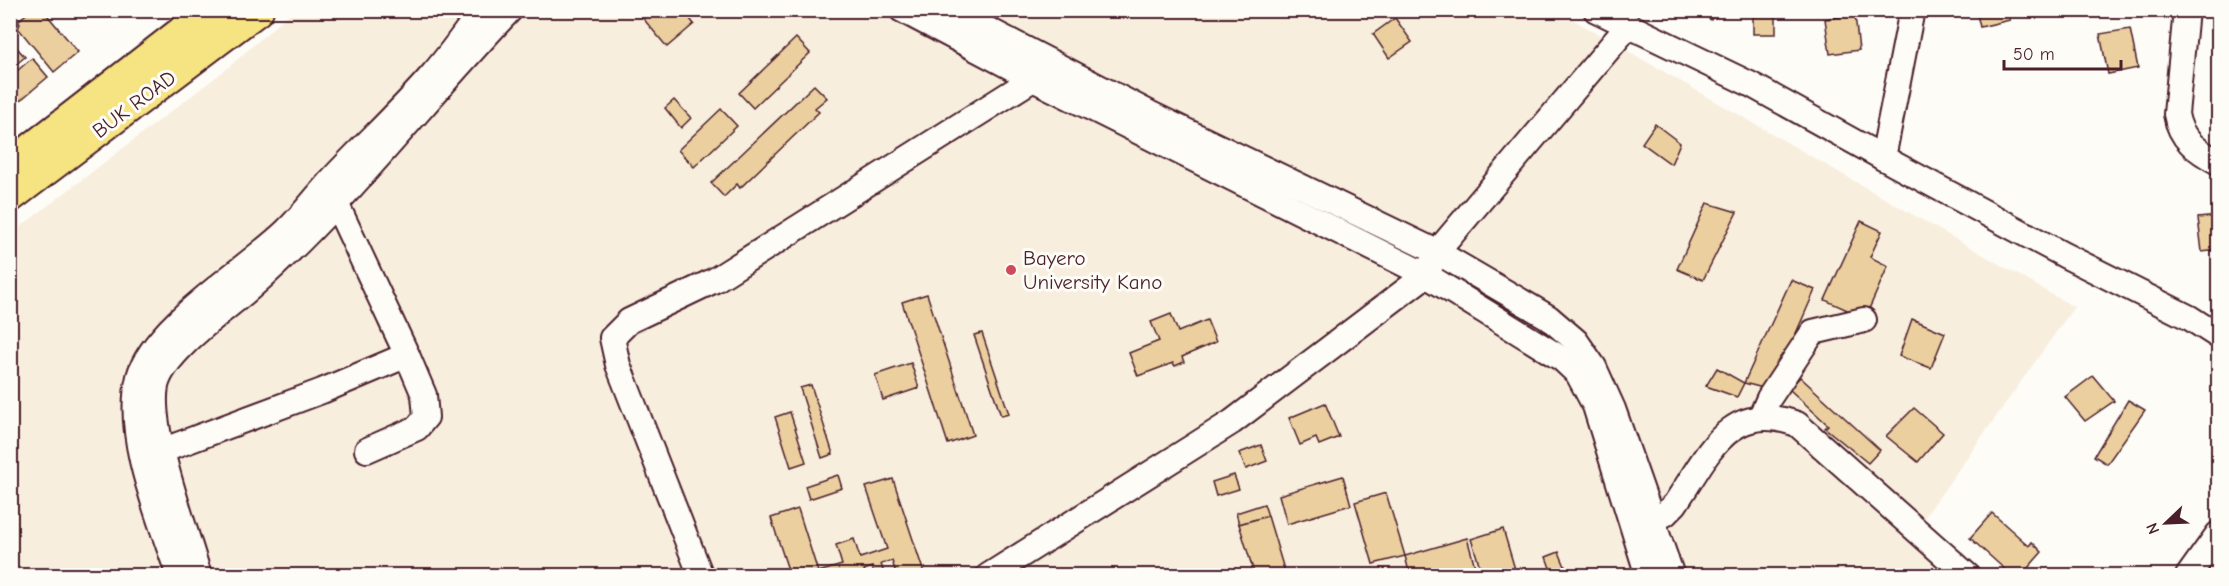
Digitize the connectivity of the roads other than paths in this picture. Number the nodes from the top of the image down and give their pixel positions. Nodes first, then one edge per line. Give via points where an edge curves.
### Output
1 (210, 10) edge
2 (258, 10) edge
3 (902, 10) edge
4 (1596, 10) edge
5 (1912, 10) edge
6 (2186, 10) edge
7 (491, 15) edge
8 (951, 20) edge
9 (1628, 26) junction
10 (1032, 79) junction
11 (1883, 158) junction
12 (2218, 162) edge
13 (10, 165) edge
14 (329, 196) junction
15 (10, 197) edge
16 (1437, 252) junction
17 (1426, 275) junction
18 (1864, 320) dead end
19 (2218, 336) edge
20 (407, 355) junction
21 (1761, 416) junction
22 (367, 450) dead end
23 (153, 455) junction
24 (1643, 523) junction
25 (2218, 534) edge
26 (179, 576) edge
27 (199, 576) edge
28 (701, 576) edge
29 (988, 576) edge
30 (1648, 576) edge
31 (1672, 576) edge
32 (1968, 576) edge
33 (2188, 576) edge

1 - 13 main road, BUK ROAD
2 - 15 main road, BUK ROAD
3 - 8 street
4 - 9 street
5 - 11 street
6 - 12 street via 2178,127 2199,152
7 - 14 street via 432,75
8 - 10 street
8 - 16 street
9 - 11 street via 1750,84
9 - 16 street
10 - 17 street
10 - 28 street via 715,280 629,321 612,339 618,365
11 - 19 street
14 - 20 street
14 - 23 street via 210,293 162,338 140,374 135,396
16 - 17 street
16 - 24 street via 1548,317 1576,341 1594,367 1613,409
17 - 24 street via 1538,342 1578,374
17 - 29 street via 1232,422
18 - 21 street via 1813,332
20 - 22 street via 424,395 426,417 417,428
20 - 23 street
21 - 24 street via 1725,431 1675,504 1665,514
21 - 32 street via 1797,423
23 - 26 street
23 - 27 street
24 - 30 street
24 - 31 street
25 - 33 street

